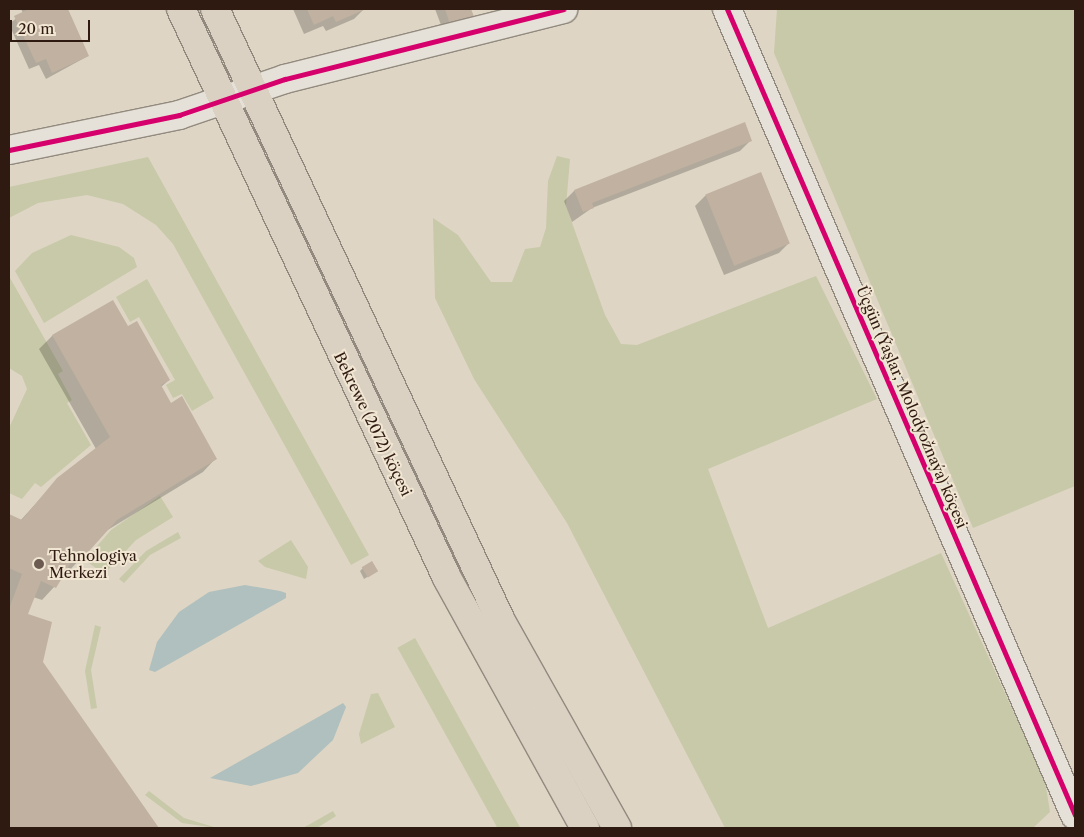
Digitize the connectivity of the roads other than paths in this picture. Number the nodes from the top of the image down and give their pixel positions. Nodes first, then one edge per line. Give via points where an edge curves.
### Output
1 (182, 9) edge
2 (214, 9) edge
3 (563, 9) edge
4 (727, 9) edge
5 (251, 91) junction
6 (223, 101) junction
7 (9, 150) edge
8 (1075, 815) edge
9 (585, 828) edge
10 (617, 828) edge

1 - 6 main road, Bekrewe (2072) köçesi
2 - 5 main road, Bekrewe (2072) köçesi
3 - 5 street
4 - 8 street, Üçgün (Ýaşlar, Molodýožnaýa) köçesi
5 - 6 street
5 - 10 main road, Bekrewe (2072) köçesi via 501,621
6 - 7 street via 179,115
6 - 9 main road, Bekrewe (2072) köçesi via 447,578

